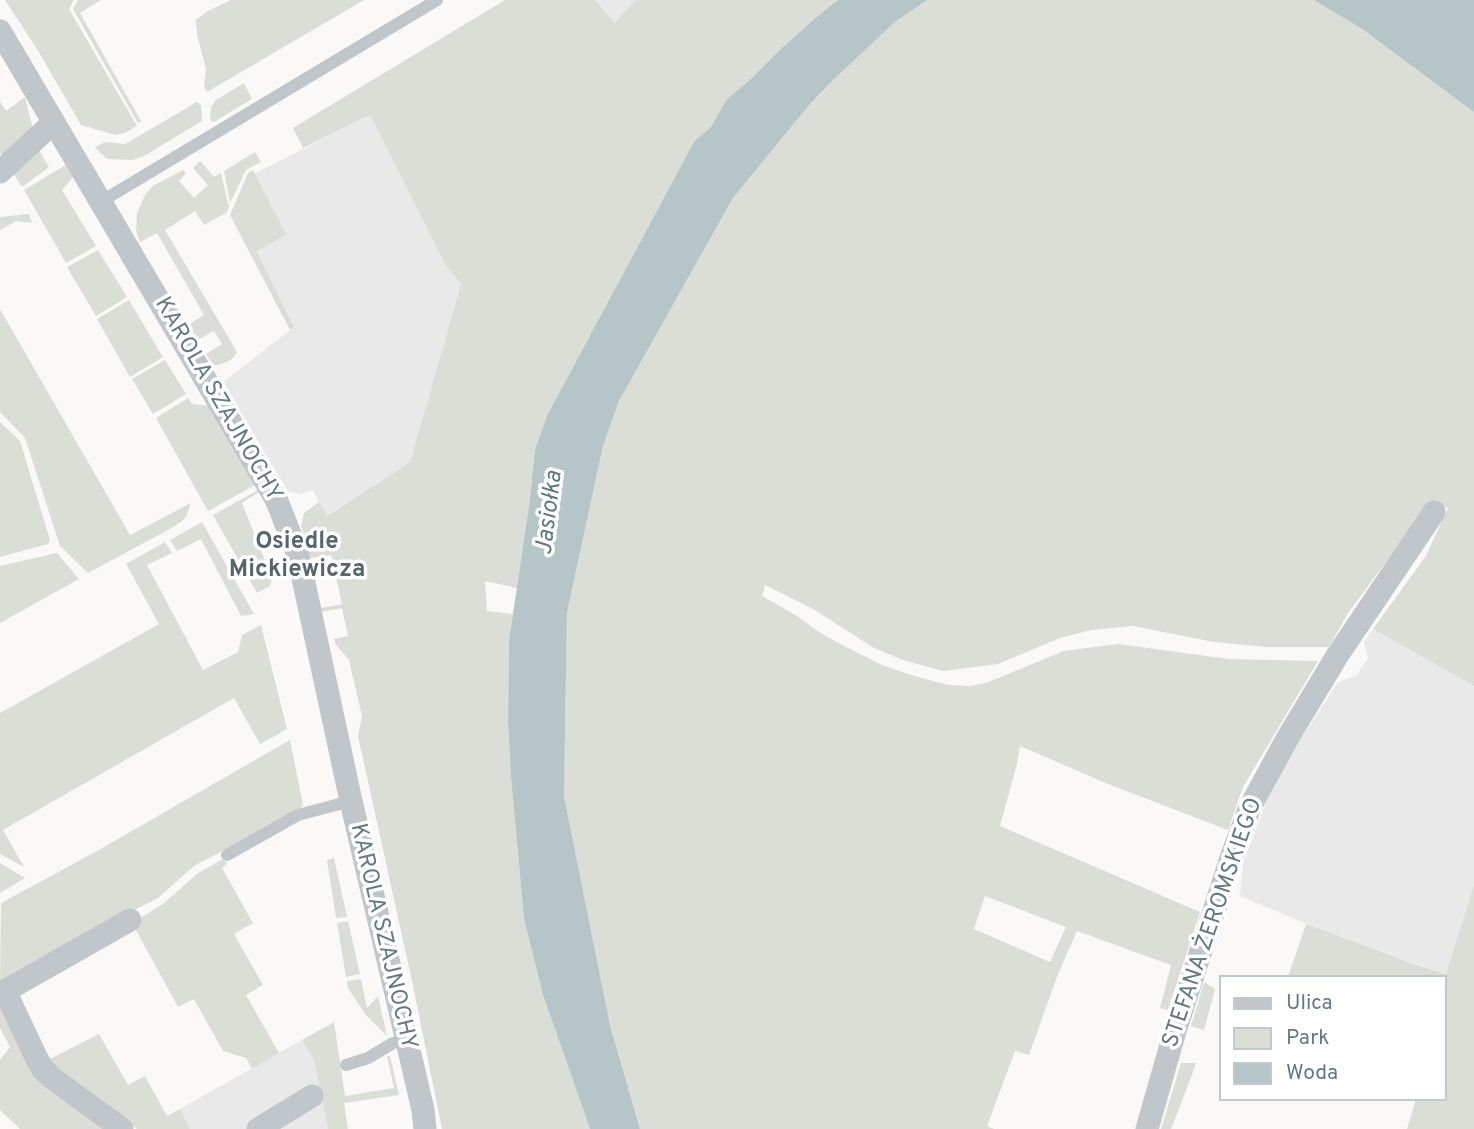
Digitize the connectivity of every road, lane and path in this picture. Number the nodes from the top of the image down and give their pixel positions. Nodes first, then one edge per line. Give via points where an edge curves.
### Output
1 (438, 0) edge
2 (0, 32) edge
3 (54, 122) junction
4 (0, 172) edge
5 (102, 201) junction
6 (1434, 512) dead end
7 (351, 801) junction
8 (227, 855) dead end
9 (130, 920) dead end
10 (3, 992) edge
11 (405, 1040) junction
12 (346, 1065) dead end
13 (312, 1096) dead end
14 (122, 1129) edge
15 (258, 1129) edge
16 (425, 1129) edge
17 (1147, 1129) edge

1 - 5 lane
2 - 3 street, KAROLA SZAJNOCHY
3 - 4 street
3 - 5 street, KAROLA SZAJNOCHY
5 - 7 street, KAROLA SZAJNOCHY via 277,500 298,555
6 - 17 street, STEFANA ŻEROMSKIEGO via 1338,656 1250,807
7 - 8 lane via 298,815
7 - 11 street, KAROLA SZAJNOCHY
9 - 10 street
10 - 14 street via 44,1069
11 - 12 lane
11 - 16 street, KAROLA SZAJNOCHY
13 - 15 street

